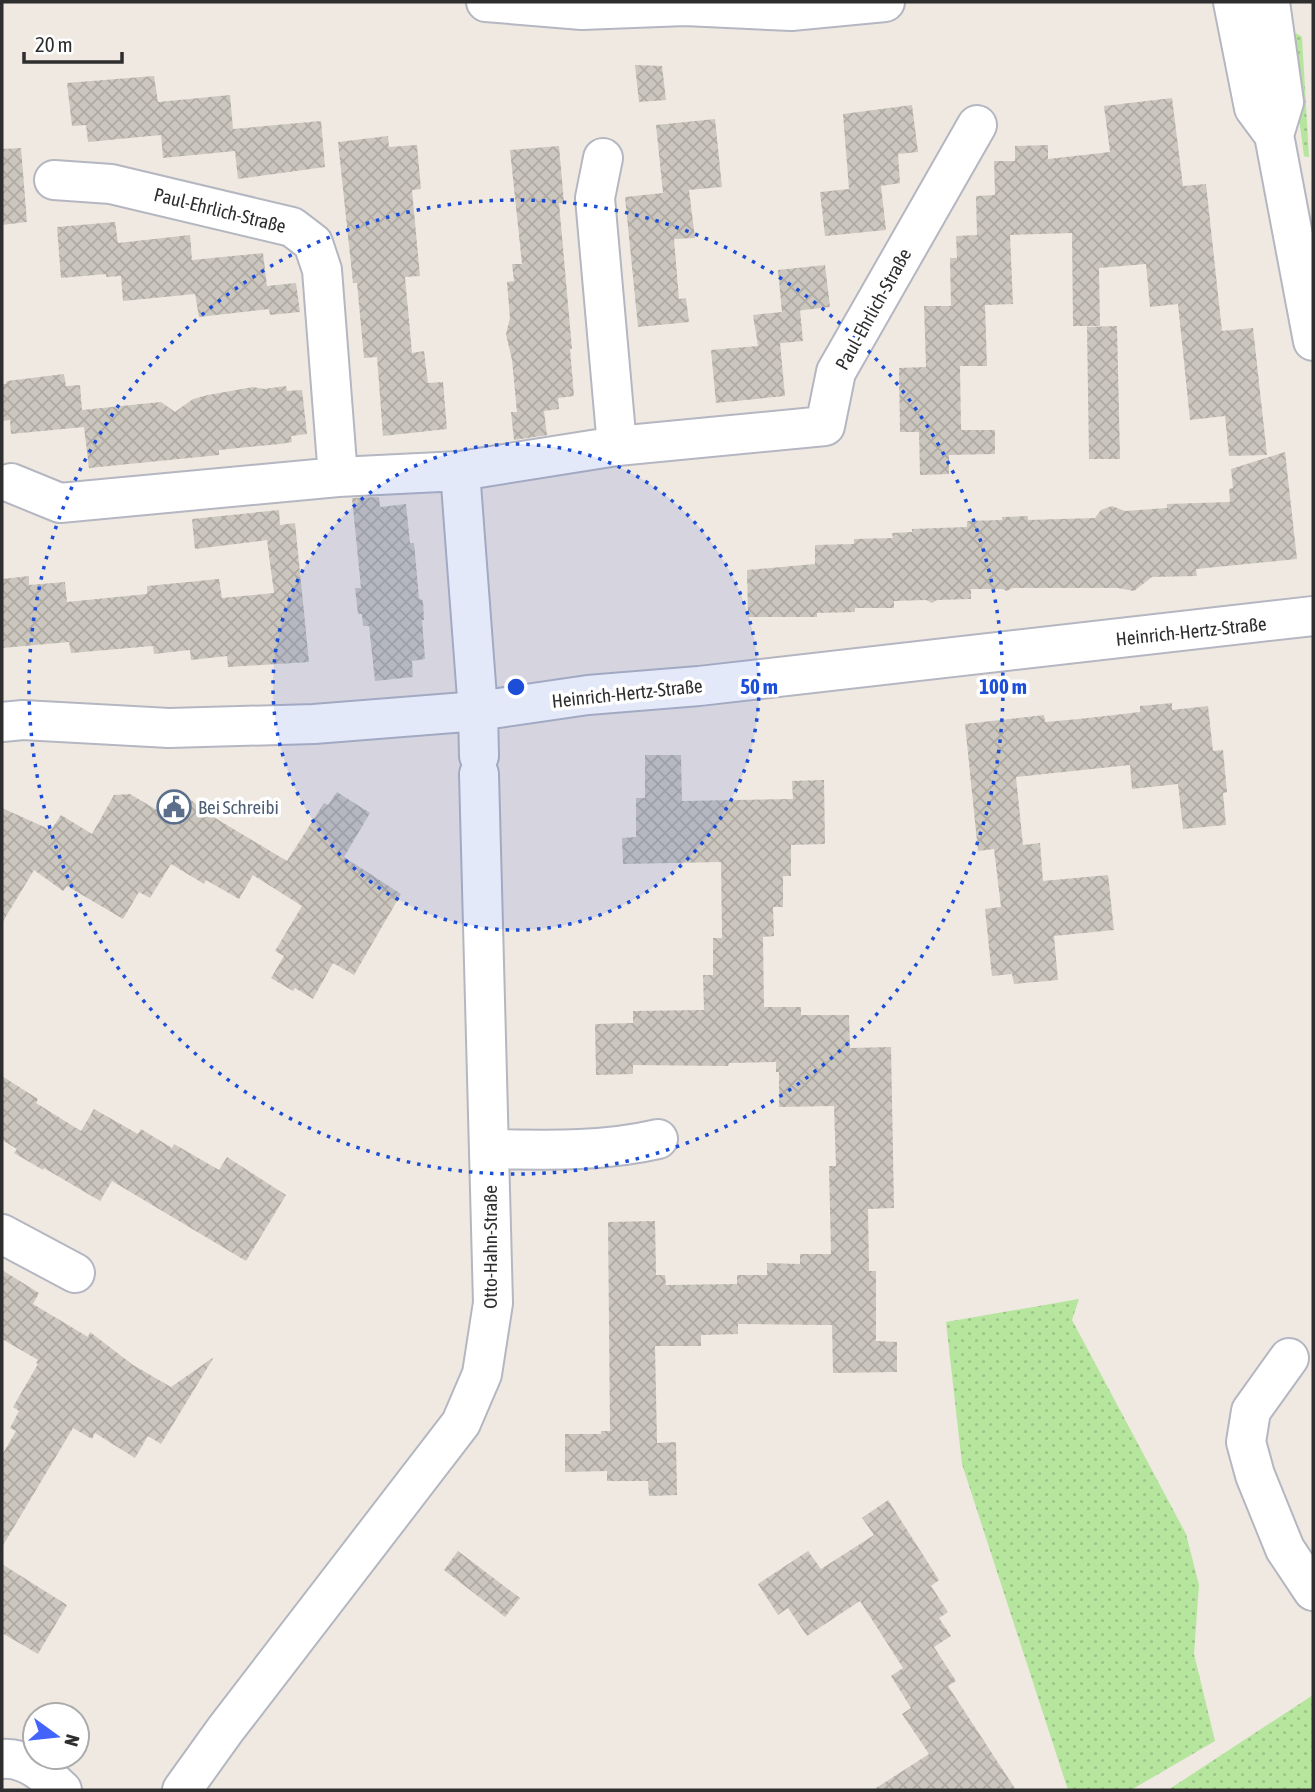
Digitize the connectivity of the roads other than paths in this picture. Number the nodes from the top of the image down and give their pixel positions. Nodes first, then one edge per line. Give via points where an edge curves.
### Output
1 (486, 2) edge
2 (886, 2) edge
3 (1233, 2) edge
4 (1270, 2) edge
5 (695, 4) edge
6 (976, 125) dead end
7 (1274, 135) junction
8 (603, 158) dead end
9 (54, 180) dead end
10 (1313, 341) edge
11 (617, 446) junction
12 (460, 471) junction
13 (338, 477) junction
14 (11, 483) dead end
15 (1313, 616) edge
16 (478, 710) junction
17 (9, 718) edge
18 (658, 1139) dead end
19 (490, 1149) junction
20 (2, 1234) edge
21 (75, 1273) dead end
22 (1289, 1358) dead end
23 (1313, 1591) edge
24 (2, 1759) edge
25 (62, 1790) edge
26 (182, 1790) edge

1 - 5 street via 582,10
2 - 5 street via 791,10
3 - 7 street via 1254,107
4 - 7 street via 1284,102
6 - 11 street, Paul-Ehrlich-Straße via 836,372 825,426
7 - 10 street
8 - 11 street via 595,198
9 - 13 street, Paul-Ehrlich-Straße via 111,184 292,227 313,243 322,270
11 - 12 street, Paul-Ehrlich-Straße
12 - 13 street, Paul-Ehrlich-Straße
12 - 16 street
13 - 14 street, Paul-Ehrlich-Straße via 60,503
15 - 16 street, Heinrich-Hertz-Straße
16 - 17 street, Heinrich-Hertz-Straße via 314,724 169,729
16 - 19 street, Otto-Hahn-Straße
18 - 19 street via 603,1148
19 - 26 street, Otto-Hahn-Straße via 493,1303 482,1374 461,1423
20 - 21 street
22 - 23 street via 1251,1411 1246,1442 1285,1549
24 - 25 street via 12,1758 35,1768

